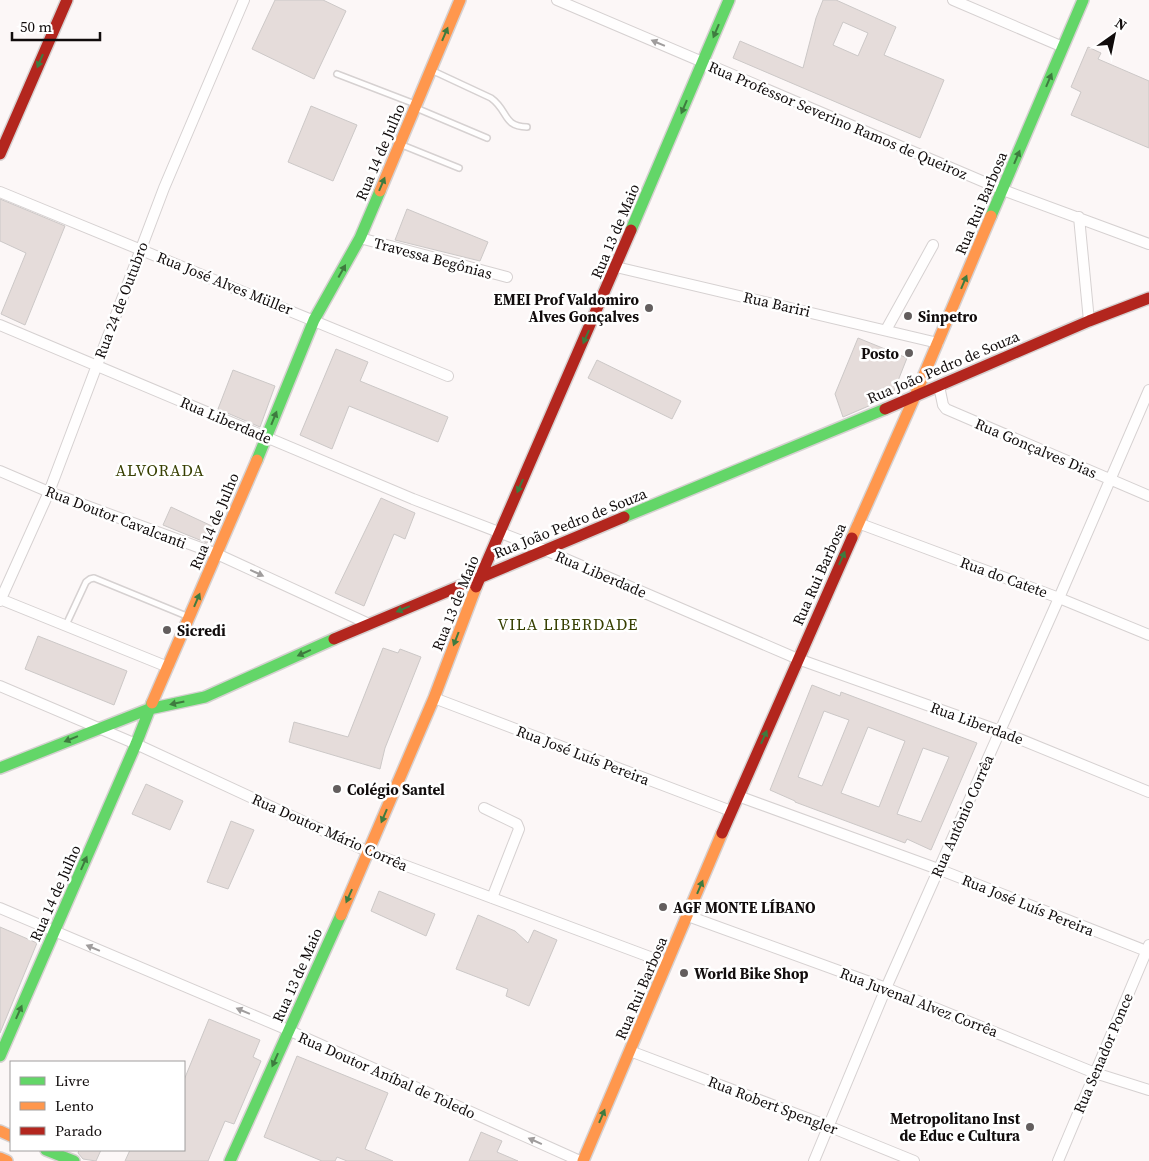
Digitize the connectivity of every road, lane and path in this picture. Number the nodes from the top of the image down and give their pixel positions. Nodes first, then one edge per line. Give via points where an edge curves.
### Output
1 (66, 0) edge
2 (244, 0) edge
3 (460, 0) edge
4 (557, 0) edge
5 (729, 0) edge
6 (953, 0) edge
7 (1083, 0) edge
8 (1063, 47) junction
9 (703, 62) junction
10 (430, 69) junction
11 (336, 74) dead end
12 (415, 106) junction
13 (527, 127) dead end
14 (3, 138) edge
15 (487, 138) dead end
16 (399, 144) junction
17 (0, 154) edge
18 (459, 168) dead end
19 (1003, 190) junction
20 (0, 192) edge
21 (1079, 217) junction
22 (360, 238) junction
23 (933, 244) dead end
24 (1149, 244) edge
25 (140, 249) junction
26 (616, 267) junction
27 (507, 277) dead end
28 (1149, 298) edge
29 (314, 320) junction
30 (1090, 321) junction
31 (0, 326) edge
32 (886, 330) junction
33 (938, 343) junction
34 (96, 366) junction
35 (448, 376) dead end
36 (938, 386) junction
37 (1149, 390) edge
38 (915, 396) junction
39 (266, 437) junction
40 (0, 471) edge
41 (1110, 480) junction
42 (48, 492) junction
43 (1149, 496) edge
44 (858, 523) junction
45 (500, 532) junction
46 (545, 550) junction
47 (217, 554) junction
48 (480, 577) junction
49 (1059, 598) junction
50 (0, 600) edge
51 (189, 618) junction
52 (368, 624) junction
53 (66, 625) junction
54 (1149, 635) edge
55 (798, 659) junction
56 (168, 667) junction
57 (0, 686) edge
58 (434, 698) junction
59 (150, 709) junction
60 (99, 728) junction
61 (1000, 731) junction
62 (136, 744) junction
63 (0, 768) edge
64 (1149, 792) edge
65 (738, 796) junction
66 (484, 808) dead end
67 (731, 811) junction
68 (369, 852) junction
69 (938, 869) junction
70 (492, 898) junction
71 (0, 908) edge
72 (688, 916) junction
73 (54, 932) junction
74 (1148, 950) edge
75 (666, 964) junction
76 (886, 988) junction
77 (288, 1030) junction
78 (4, 1034) edge
79 (630, 1051) junction
80 (0, 1056) edge
81 (1095, 1073) junction
82 (1149, 1090) edge
83 (828, 1126) junction
84 (49, 1151) edge
85 (0, 1158) edge
86 (8, 1161) edge
87 (74, 1161) edge
88 (230, 1161) edge
89 (582, 1161) edge
90 (814, 1161) edge
91 (914, 1161) edge
92 (1058, 1161) edge

1 -> 14 street
2 - 25 street, Rua 24 de Outubro
10 -> 3 street, Rua 14 de Julho
9 -> 4 street, Rua Professor Severino Ramos de Queiroz
5 -> 9 street, Rua 13 de Maio
6 - 8 street
7 - 8 street, Rua Rui Barbosa
19 -> 8 street, Rua Rui Barbosa
9 - 19 street, Rua Professor Severino Ramos de Queiroz
9 -> 26 street, Rua 13 de Maio
10 - 12 street, Rua 14 de Julho
10 - 13 lane via 491,98 500,105 509,122 516,127
11 - 12 lane
12 - 15 lane
12 - 16 street, Rua 14 de Julho
14 - 17 street
16 - 18 lane
22 -> 16 street, Rua 14 de Julho
19 - 21 street, Rua Professor Severino Ramos de Queiroz
33 -> 19 street, Rua Rui Barbosa
20 - 25 street, Rua José Alves Müller
21 - 24 street, Rua Professor Severino Ramos de Queiroz
21 - 30 street
22 - 27 street, Travessa Begônias
29 -> 22 street, Rua 14 de Julho
23 - 32 street
25 - 29 street, Rua José Alves Müller
25 - 34 street, Rua 24 de Outubro
26 - 32 street, Rua Bariri
26 -> 45 street, Rua 13 de Maio
28 - 30 street, Rua João Pedro de Souza
29 - 35 street, Rua José Alves Müller
39 -> 29 street, Rua 14 de Julho
30 - 36 street, Rua João Pedro de Souza
31 - 34 street, Rua Liberdade
32 - 33 street, Rua Bariri
33 - 38 street, Rua Rui Barbosa
34 - 39 street, Rua Liberdade
34 - 42 street, Rua 24 de Outubro
36 - 38 street, Rua João Pedro de Souza
36 - 41 street, Rua Gonçalves Dias via 946,409
37 - 41 street, Rua Antônio Corrêa
38 - 44 street, Rua Rui Barbosa
38 - 46 street, Rua João Pedro de Souza
39 - 45 street, Rua Liberdade
39 - 47 street, Rua 14 de Julho
40 - 42 street, Rua Doutor Cavalcanti
41 - 43 street, Rua Gonçalves Dias
41 - 49 street, Rua Antônio Corrêa
42 - 47 street, Rua Doutor Cavalcanti
42 - 50 street, Rua 24 de Outubro
44 - 49 street, Rua do Catete
55 -> 44 street, Rua Rui Barbosa
45 - 46 street, Rua Liberdade
45 - 48 street, Rua 13 de Maio
46 - 48 street, Rua João Pedro de Souza
46 - 55 street, Rua Liberdade
51 -> 47 street, Rua 14 de Julho
47 -> 52 street, Rua Doutor Cavalcanti
48 -> 52 street, Rua João Pedro de Souza
48 -> 58 street, Rua 13 de Maio
49 - 54 street, Rua do Catete
49 - 61 street, Rua Antônio Corrêa
50 - 53 street
51 - 53 lane via 90,578
51 - 56 street, Rua 14 de Julho
52 -> 59 street, Rua João Pedro de Souza via 205,697
53 - 56 street
55 - 61 street, Rua Liberdade
65 -> 55 street, Rua Rui Barbosa
56 - 59 street, Rua 14 de Julho
57 - 60 street, Rua Doutor Mário Corrêa
58 - 67 street, Rua José Luís Pereira
58 -> 68 street, Rua 13 de Maio
59 - 60 street, Rua João Pedro de Souza
59 - 62 street, Rua 14 de Julho
60 - 62 street, Rua Doutor Mário Corrêa
60 -> 63 street, Rua João Pedro de Souza
61 - 64 street, Rua Liberdade
61 - 69 street, Rua Antônio Corrêa
62 - 68 street, Rua Doutor Mário Corrêa
73 -> 62 street, Rua 14 de Julho
65 - 67 street, Rua Rui Barbosa
65 - 69 street, Rua José Luís Pereira
66 - 70 street via 517,824 518,829
72 -> 67 street, Rua Rui Barbosa
68 - 70 street, Rua Doutor Mário Corrêa
68 -> 77 street, Rua 13 de Maio
69 - 74 street, Rua José Luís Pereira
69 - 76 street, Rua Antônio Corrêa
70 - 75 street, Rua Doutor Mário Corrêa
71 - 73 street, Rua Doutor Aníbal de Toledo
72 - 75 street, Rua Rui Barbosa
72 - 76 street, Rua Juvenal Alvez Corrêa
77 -> 73 street, Rua Doutor Aníbal de Toledo
78 -> 73 street, Rua 14 de Julho
74 - 81 street, Rua Senador Ponce
75 - 79 street, Rua Rui Barbosa
76 - 81 street, Rua Juvenal Alvez Corrêa
76 - 83 street, Rua Antônio Corrêa
77 -> 88 street, Rua 13 de Maio
89 -> 77 street, Rua Doutor Aníbal de Toledo
78 - 80 street, Rua 14 de Julho
79 - 83 street, Rua Robert Spengler
89 -> 79 street, Rua Rui Barbosa
81 - 82 street, Rua Juvenal Alvez Corrêa
81 - 92 street, Rua Senador Ponce
83 - 90 street, Rua Antônio Corrêa
83 - 91 street, Rua Robert Spengler
84 - 87 street
85 - 86 street

